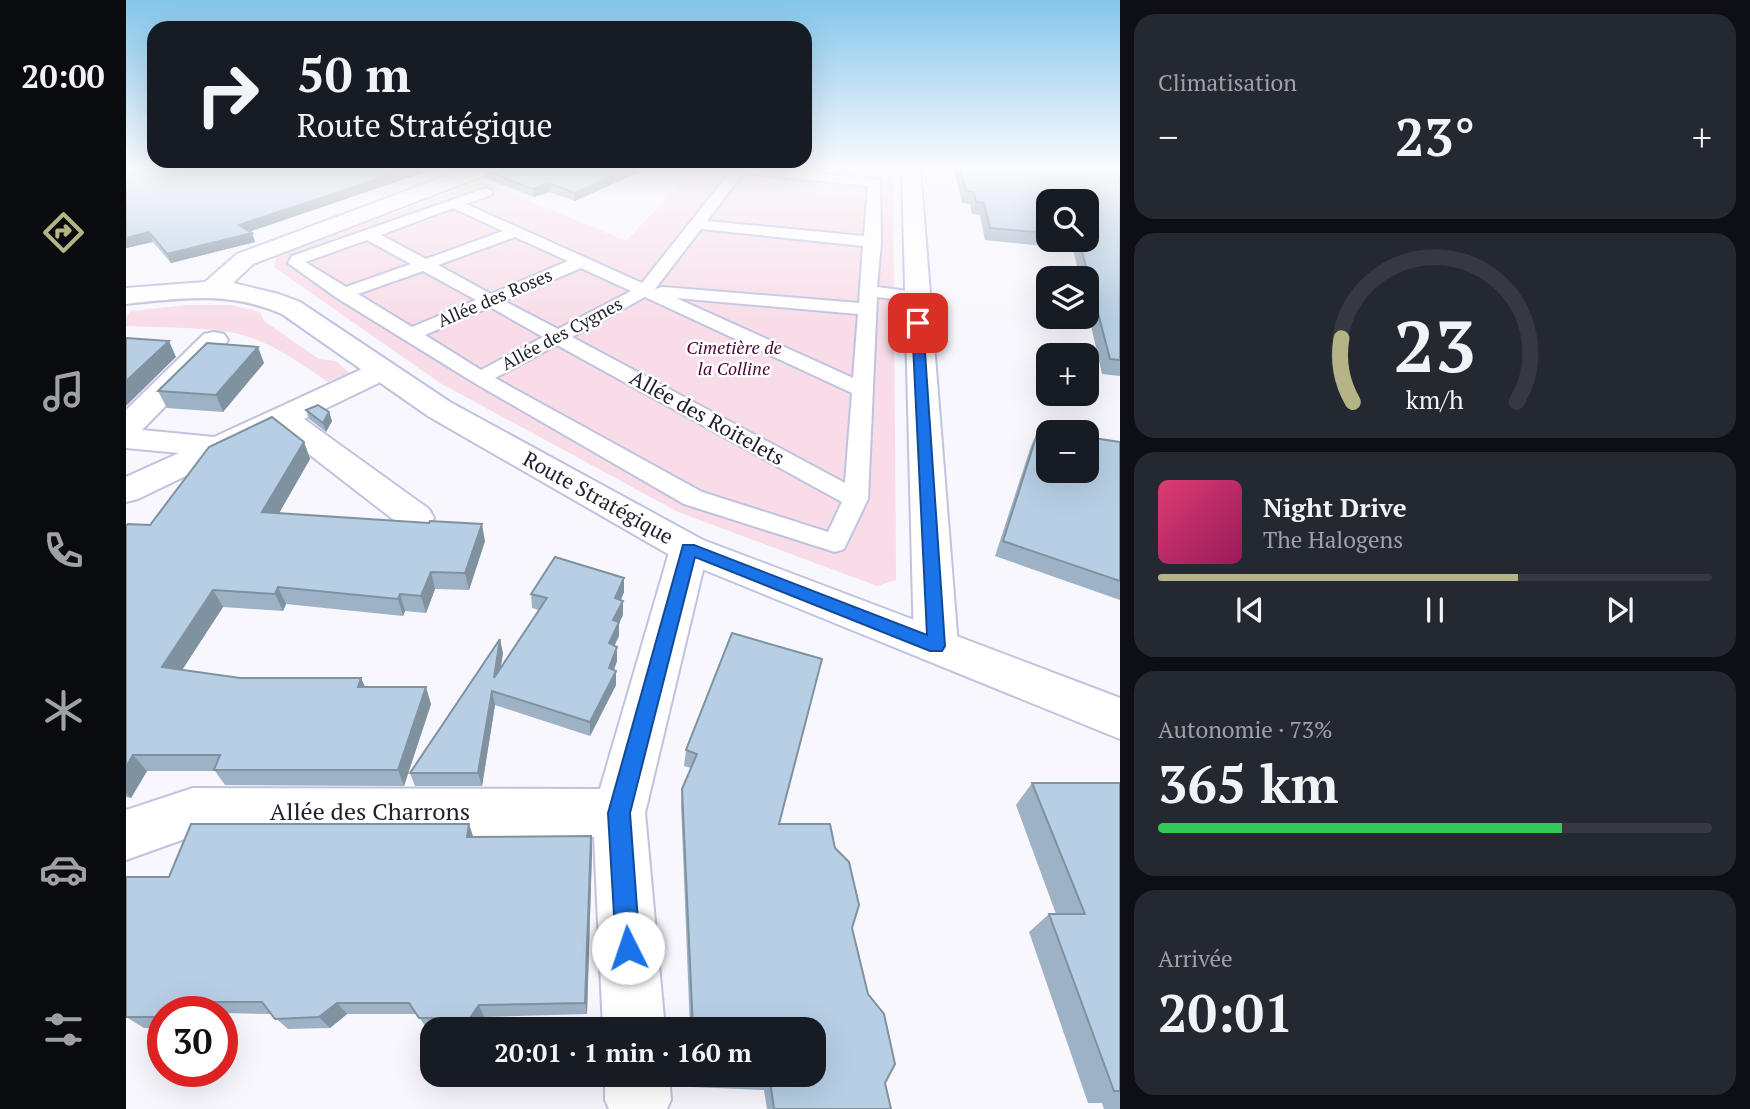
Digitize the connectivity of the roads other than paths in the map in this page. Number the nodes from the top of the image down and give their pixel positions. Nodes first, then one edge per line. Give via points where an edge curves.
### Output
1 (352, 219) edge
2 (410, 219) edge
3 (487, 219) edge
4 (701, 219) edge
5 (879, 219) edge
6 (899, 219) edge
7 (697, 224) junction
8 (515, 232) junction
9 (368, 234) junction
10 (873, 242) junction
11 (298, 259) joint
12 (580, 262) junction
13 (425, 264) junction
14 (214, 287) junction
15 (643, 291) junction
16 (343, 294) junction
17 (126, 296) edge
18 (916, 297) junction
19 (491, 300) junction
20 (869, 300) junction
21 (410, 335) junction
22 (559, 336) junction
23 (214, 340) dead end
24 (383, 370) junction
25 (480, 378) junction
26 (863, 390) junction
27 (281, 418) junction
28 (126, 428) edge
29 (126, 438) edge
30 (219, 447) junction
31 (126, 491) edge
32 (856, 499) junction
33 (416, 519) edge
34 (689, 549) junction
35 (936, 646) junction
36 (1120, 719) edge
37 (619, 813) junction
38 (126, 835) edge
39 (633, 1017) edge

1 - 14 street via 245,259
2 - 9 lane
3 - 8 lane
4 - 7 lane
5 - 10 lane
6 - 18 street
7 - 10 lane
7 - 15 lane
8 - 12 lane
8 - 13 lane
9 - 11 lane
9 - 13 lane, Allée des Roitelets
10 - 20 lane
11 - 16 lane via 296,263
12 - 15 lane
12 - 19 lane, Allée des Roses
13 - 16 lane
13 - 19 lane, Allée des Roitelets
14 - 17 street, Route Stratégique
14 - 24 street, Route Stratégique via 266,295
15 - 20 lane
15 - 22 lane, Allée des Cygnes
15 - 26 lane
16 - 21 lane
18 - 20 lane
18 - 35 street
19 - 21 lane, Allée des Roses
19 - 22 lane, Allée des Roitelets
20 - 26 lane
21 - 25 lane
22 - 25 lane, Allée des Cygnes
22 - 32 lane, Allée des Roitelets
23 - 28 street
24 - 27 street
24 - 34 street, Route Stratégique via 439,409
25 - 32 lane via 693,498 835,543
26 - 32 lane
27 - 30 street
27 - 33 street
29 - 30 street
30 - 31 street
34 - 35 street, Route Stratégique
34 - 37 street
35 - 36 street, Route Stratégique
37 - 38 street, Allée des Charrons via 193,812
37 - 39 street

